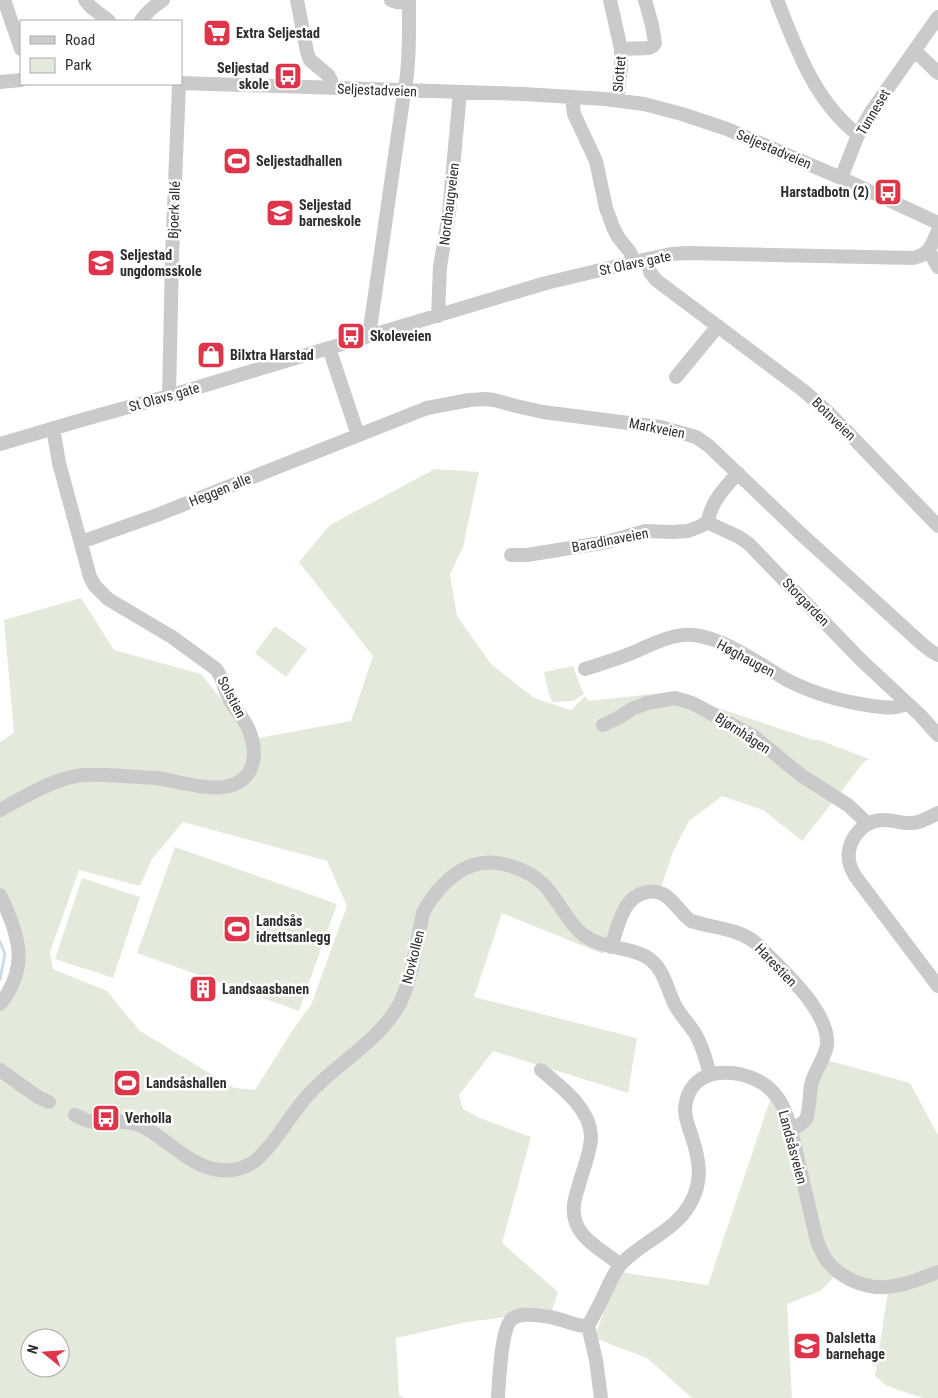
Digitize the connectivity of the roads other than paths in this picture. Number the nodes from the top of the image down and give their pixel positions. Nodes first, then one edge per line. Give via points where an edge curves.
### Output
1 (4, 0) edge
2 (86, 0) edge
3 (163, 0) edge
4 (297, 0) edge
5 (391, 0) edge
6 (610, 0) edge
7 (645, 0) edge
8 (777, 0) edge
9 (409, 2) edge
10 (938, 17) edge
11 (108, 20) edge
12 (142, 20) edge
13 (20, 46) edge
14 (621, 49) junction
15 (915, 51) junction
16 (938, 73) edge
17 (20, 80) edge
18 (0, 82) edge
19 (182, 83) edge
20 (180, 85) edge
21 (331, 88) junction
22 (405, 91) junction
23 (460, 92) junction
24 (572, 97) junction
25 (617, 100) junction
26 (858, 135) junction
27 (841, 178) junction
28 (938, 223) edge
29 (938, 231) edge
30 (929, 251) junction
31 (641, 260) junction
32 (938, 267) edge
33 (438, 316) junction
34 (718, 326) junction
35 (369, 336) junction
36 (329, 348) junction
37 (676, 377) dead end
38 (169, 396) junction
39 (53, 428) junction
40 (358, 434) junction
41 (0, 444) edge
42 (738, 473) junction
43 (708, 521) junction
44 (938, 526) edge
45 (81, 542) junction
46 (511, 555) dead end
47 (938, 655) edge
48 (585, 669) dead end
49 (906, 703) junction
50 (603, 725) dead end
51 (938, 735) edge
52 (0, 810) edge
53 (938, 814) edge
54 (868, 824) junction
55 (0, 895) edge
56 (611, 947) junction
57 (938, 986) edge
58 (0, 1004) edge
59 (0, 1070) edge
60 (541, 1070) dead end
61 (710, 1074) junction
62 (49, 1102) dead end
63 (75, 1115) dead end
64 (791, 1130) junction
65 (620, 1265) junction
66 (938, 1272) edge
67 (588, 1326) junction
68 (498, 1398) edge
69 (601, 1398) edge

1 - 13 street
2 - 11 street
3 - 12 street
4 - 21 street via 310,60 328,75
5 - 9 street
6 - 14 street, Slottet
7 - 14 street, Slottet via 655,43 649,48
8 - 26 street via 804,68 827,103
9 - 22 street
10 - 15 street, Tunneset
14 - 25 street, Slottet
15 - 16 street
15 - 26 street, Tunneset
17 - 18 street
19 - 21 street, Seljestadveien
20 - 38 street, Bjoerk allé
21 - 22 street, Seljestadveien
22 - 23 street, Seljestadveien
22 - 35 street
23 - 24 street, Seljestadveien
23 - 33 street, Nordhaugveien via 449,213 440,267
24 - 25 street, Seljestadveien
24 - 31 street, Botnveien via 574,114 596,162 606,208 618,238
25 - 27 street, Seljestadveien via 663,108 704,120
26 - 27 street, Tunneset
27 - 28 street, Seljestadveien
29 - 30 street
30 - 31 street, St Olavs gate via 913,258 688,253
30 - 32 street
31 - 33 street, St Olavs gate
31 - 34 street, Botnveien via 652,276
33 - 35 street, St Olavs gate
34 - 37 street
34 - 44 street, Botnveien via 830,414
35 - 36 street, St Olavs gate
36 - 38 street, St Olavs gate
36 - 40 street
38 - 39 street, St Olavs gate
39 - 41 street, St Olavs gate
39 - 45 street, Solstien via 59,463
40 - 42 street, Markveien via 427,408 470,400 494,400 543,412 660,427 688,434 703,441
40 - 45 street, Heggen alle via 157,516
42 - 43 street via 716,499
42 - 47 street, Markveien via 800,533
43 - 46 street, Baradinaveien via 688,531 645,531 607,542
43 - 49 street, Storgarden via 749,544
45 - 52 street, Solstien via 90,577 101,592 172,637 220,674 229,699 248,727 253,749 252,768 238,783 225,787 197,786 157,778 76,776
48 - 49 street, Høghaugen via 661,641 694,635 726,645 791,682 822,694 858,704 891,707
49 - 51 street, Storgarden
50 - 54 street, Bjørnhågen via 648,703 675,698 692,703 753,736 802,776 848,805
53 - 54 street via 912,823 882,820
54 - 57 street via 852,841 850,866
55 - 58 street via 19,949 18,969 12,987
56 - 61 street, Novkollen via 639,953 659,967 676,1006 696,1036
56 - 63 street, Novkollen via 579,931 545,886 532,876 494,863 469,866 456,873 431,898 423,913 406,987 380,1032 314,1090 267,1149 244,1168 218,1170 206,1167 140,1125 88,1120
56 - 64 street, Harestien via 628,904 639,894 654,891 667,897 691,921 738,932 756,943 807,996 825,1030 826,1051 812,1079 807,1118
59 - 62 street
60 - 65 street via 573,1099 589,1124 589,1150 575,1199 576,1223 583,1235
61 - 64 street, Landsåsveien via 732,1073 762,1083 782,1104
61 - 65 street via 694,1085 685,1110 699,1164 691,1203 676,1222
64 - 66 street, Landsåsveien via 814,1230 828,1262 856,1282 877,1287 895,1286
65 - 67 street
67 - 68 street via 549,1317 524,1315 513,1318 505,1333
67 - 69 street

